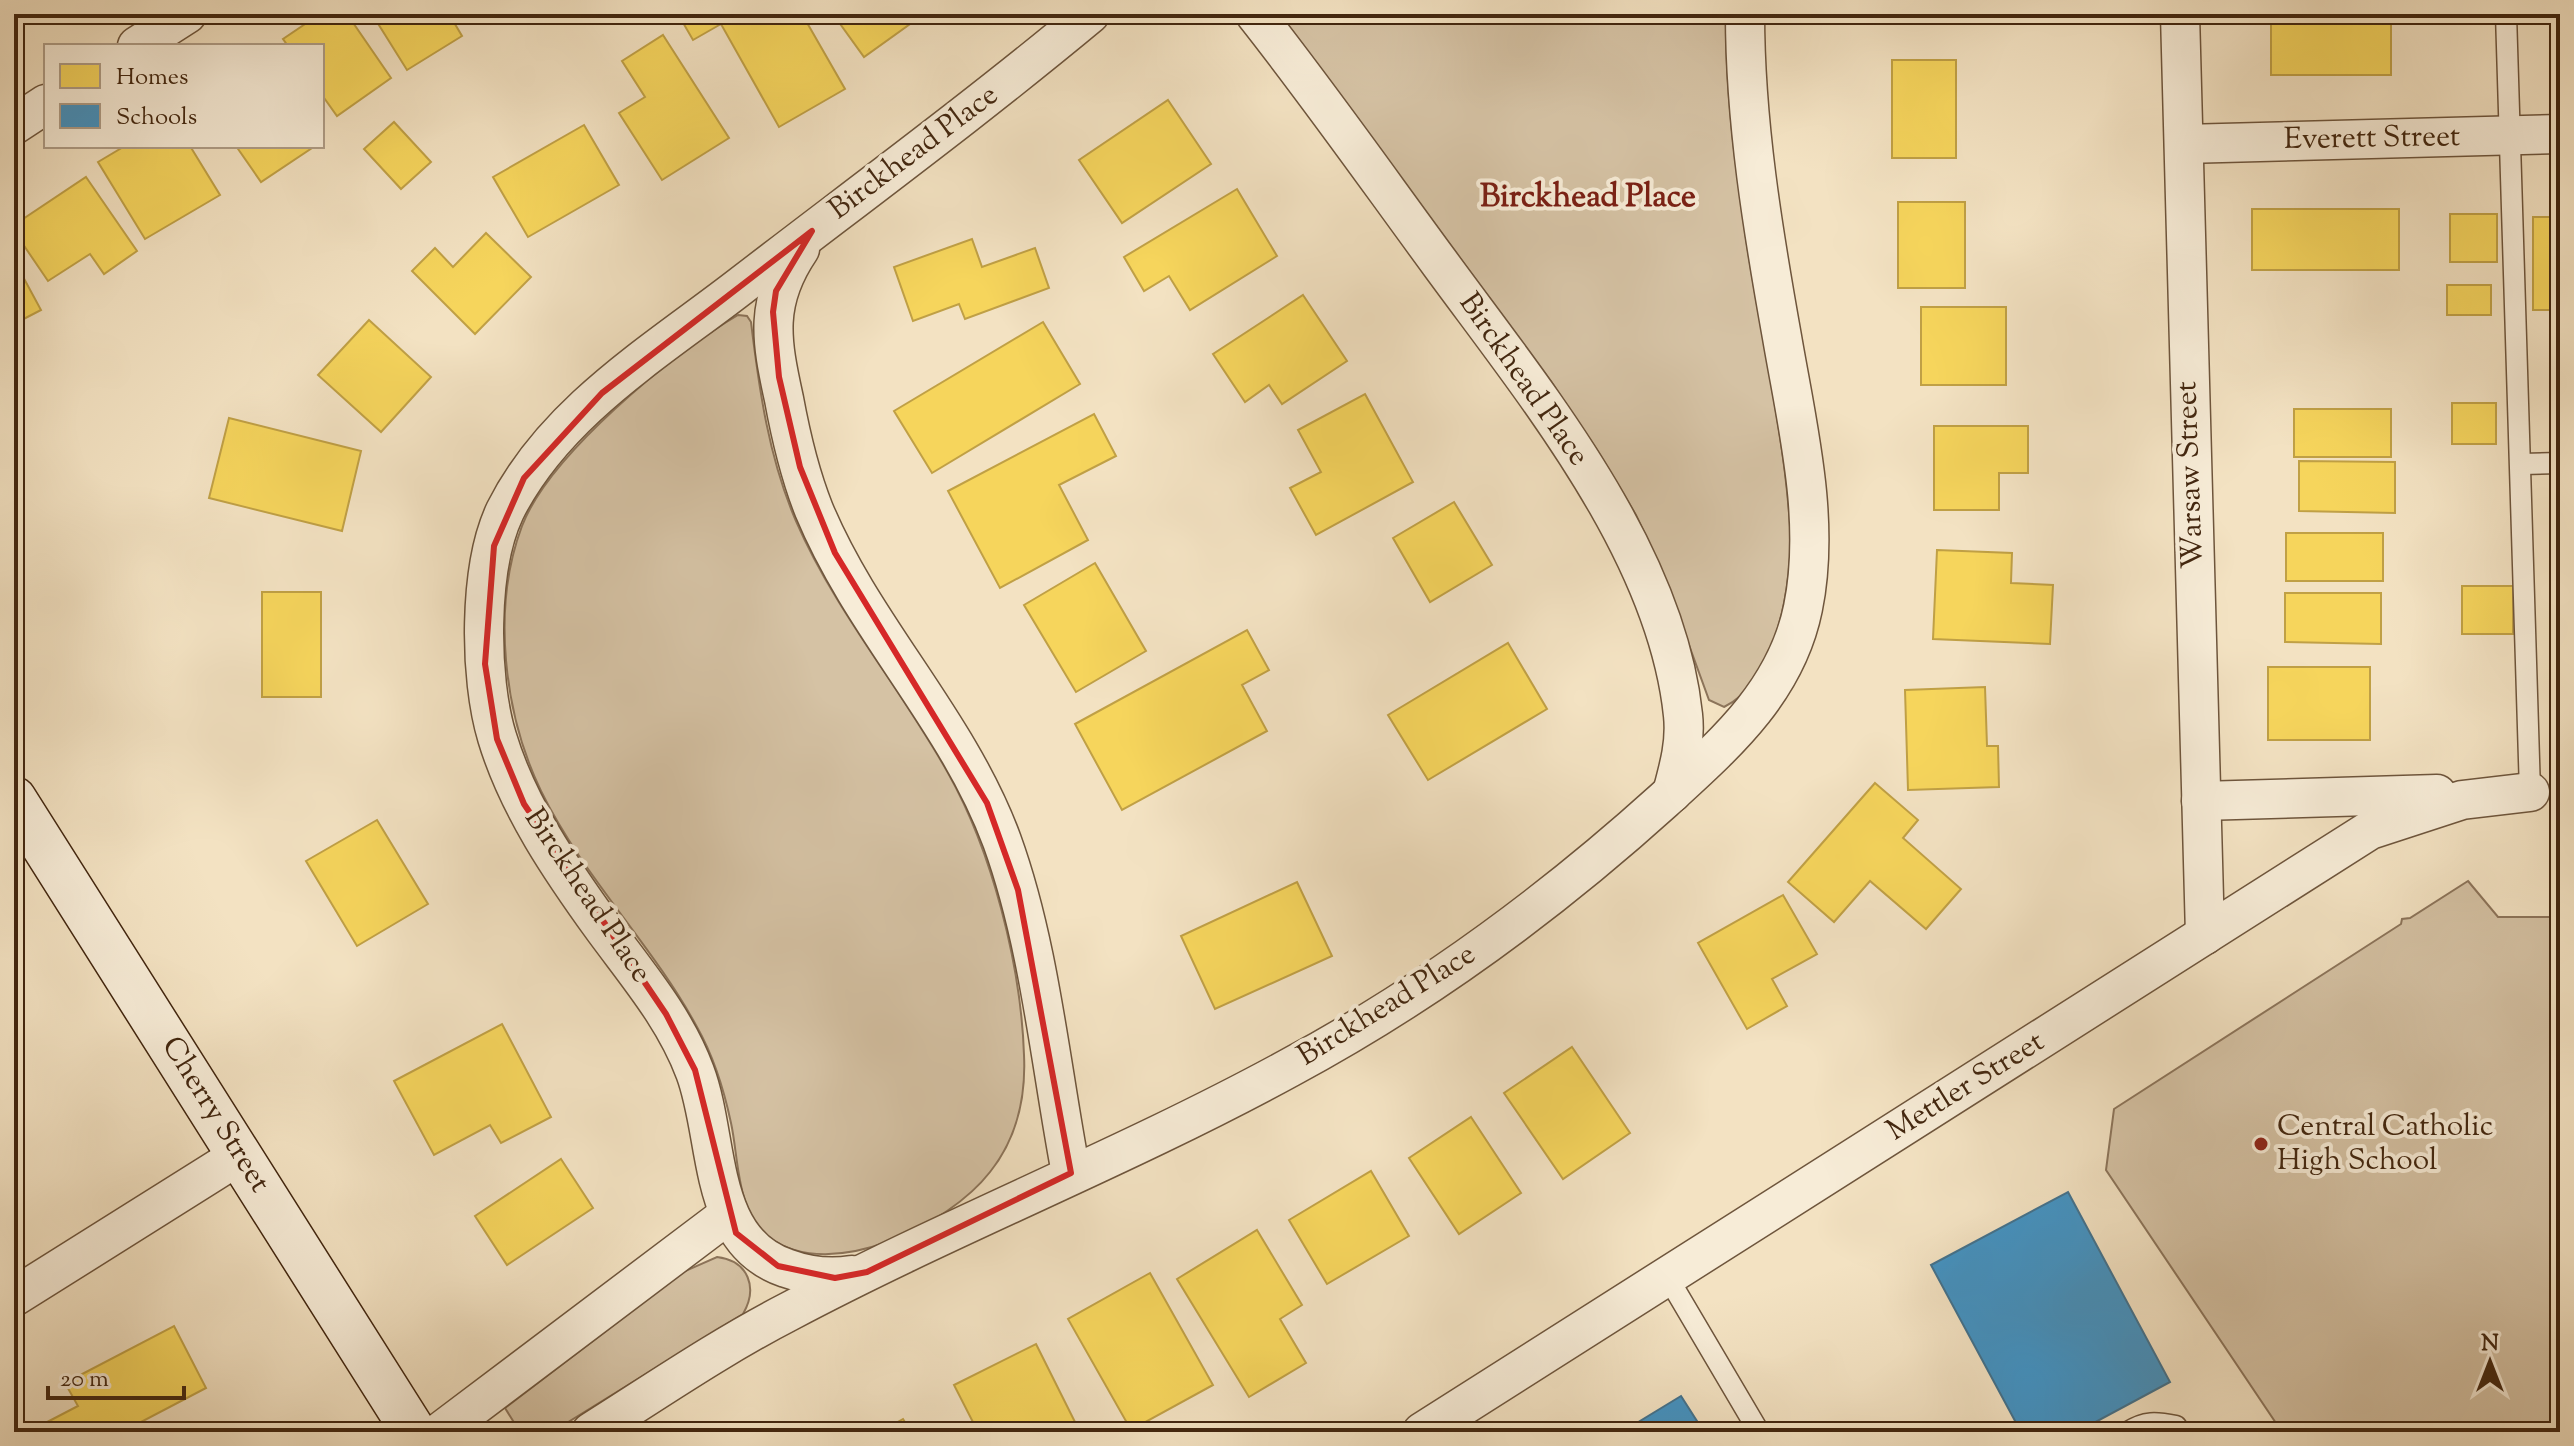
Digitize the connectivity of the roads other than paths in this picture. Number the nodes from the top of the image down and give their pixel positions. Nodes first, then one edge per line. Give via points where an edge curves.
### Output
1 (187, 14) edge
2 (1090, 14) edge
3 (1255, 14) edge
4 (1745, 14) edge
5 (2180, 14) edge
6 (2506, 14) edge
7 (140, 44) edge
8 (44, 105) edge
9 (14, 125) edge
10 (2560, 134) edge
11 (2510, 135) junction
12 (2184, 144) junction
13 (812, 231) junction
14 (2560, 463) edge
15 (2522, 464) junction
16 (2545, 791) edge
17 (1672, 793) junction
18 (14, 799) edge
19 (2201, 801) junction
20 (2205, 935) junction
21 (240, 1155) junction
22 (1071, 1173) junction
23 (729, 1214) junction
24 (867, 1272) junction
25 (1667, 1276) junction
26 (14, 1297) edge
27 (414, 1432) edge
28 (440, 1432) edge
29 (591, 1432) edge
30 (1422, 1432) edge
31 (1759, 1432) edge
32 (2128, 1432) edge
33 (2180, 1432) edge

1 - 7 street
2 - 13 street, Birckhead Place
3 - 17 street, Birckhead Place via 1537,394 1619,524 1663,627 1684,716 1683,750
4 - 17 street, Birckhead Place via 1756,164 1804,476 1809,570 1792,649 1774,685 1758,708
5 - 12 street, Warsaw Street
6 - 11 lane
8 - 9 street
10 - 11 street, Everett Street
11 - 12 street, Everett Street
11 - 15 lane
12 - 19 street, Warsaw Street
13 - 22 street, Birckhead Place via 776,291 773,312 779,377 800,467 835,553 987,803 1018,890
13 - 23 street, Birckhead Place via 682,327 571,421 524,478 503,515 488,587 485,664 497,739 546,841 682,1042 701,1092
14 - 15 lane
15 - 16 lane
16 - 19 street
16 - 20 street, Mettler Street via 2462,800 2370,830
17 - 22 street, Birckhead Place via 1564,888 1372,1019 1221,1103
18 - 21 main road, Cherry Street
19 - 20 street, Warsaw Street
20 - 25 street, Mettler Street
21 - 26 street
21 - 27 main road, Cherry Street
22 - 24 street, Birckhead Place
23 - 24 street, Birckhead Place via 736,1233 755,1254 778,1266 835,1278
23 - 28 street
24 - 29 street, Birckhead Place via 736,1340
25 - 30 street, Mettler Street
25 - 31 lane
32 - 33 lane via 2158,1422

